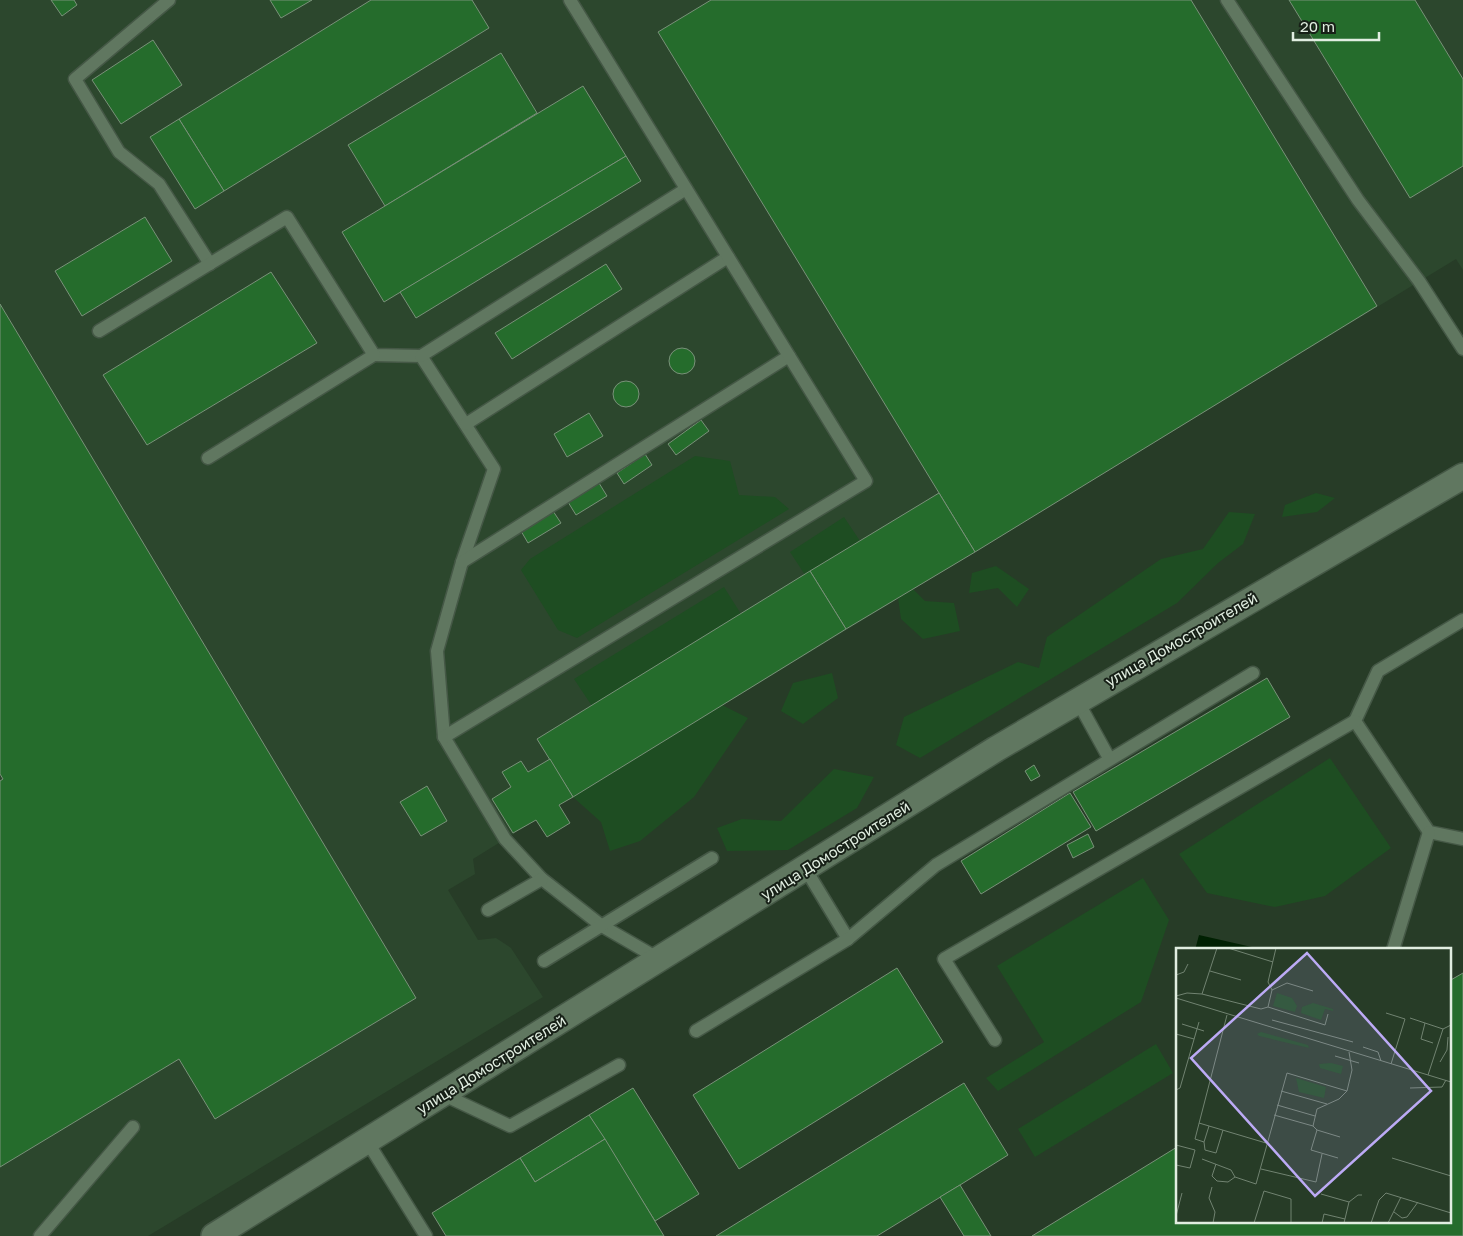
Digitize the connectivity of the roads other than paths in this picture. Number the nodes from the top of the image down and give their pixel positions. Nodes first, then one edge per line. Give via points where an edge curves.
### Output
1 (168, 0) edge
2 (570, 0) edge
3 (1226, 0) edge
4 (686, 189) junction
5 (728, 257) junction
6 (210, 264) junction
7 (99, 331) dead end
8 (1463, 349) edge
9 (374, 355) junction
10 (421, 356) junction
11 (789, 356) junction
12 (466, 424) junction
13 (208, 458) dead end
14 (1463, 476) edge
15 (462, 562) junction
16 (1463, 620) edge
17 (1253, 673) dead end
18 (1077, 700) junction
19 (1355, 722) junction
20 (444, 737) junction
21 (1109, 758) junction
22 (1429, 832) junction
23 (1463, 839) edge
24 (712, 858) dead end
25 (805, 868) junction
26 (542, 879) junction
27 (488, 910) dead end
28 (602, 926) junction
29 (848, 939) junction
30 (1394, 948) edge
31 (659, 959) junction
32 (544, 961) dead end
33 (696, 1031) dead end
34 (995, 1040) dead end
35 (619, 1065) dead end
36 (442, 1094) junction
37 (133, 1127) dead end
38 (367, 1140) junction
39 (40, 1236) edge
40 (214, 1236) edge
41 (426, 1236) edge

1 - 6 lane via 75,78 119,152 158,184
2 - 4 lane
3 - 8 lane via 1358,200 1419,282
4 - 5 lane
4 - 10 lane
5 - 11 lane
5 - 12 lane
6 - 7 lane
6 - 9 lane via 287,217
9 - 10 lane
9 - 13 lane
10 - 12 lane
11 - 15 lane
11 - 20 lane via 866,481
12 - 15 lane via 494,469
14 - 18 street, улица Домостроителей
15 - 20 lane via 437,651
16 - 19 lane via 1378,671
17 - 21 lane
18 - 21 lane
18 - 25 street, улица Домостроителей
19 - 22 lane
19 - 34 lane via 944,959
20 - 26 lane via 505,839
21 - 29 lane via 936,865
22 - 23 lane
22 - 30 lane
24 - 28 lane
25 - 29 lane
25 - 31 street, улица Домостроителей
26 - 27 lane
26 - 28 lane
28 - 31 lane
28 - 32 lane
29 - 33 lane
31 - 36 street, улица Домостроителей
35 - 36 lane via 510,1126
36 - 38 street, улица Домостроителей
37 - 39 lane
38 - 40 street, улица Домостроителей
38 - 41 lane

